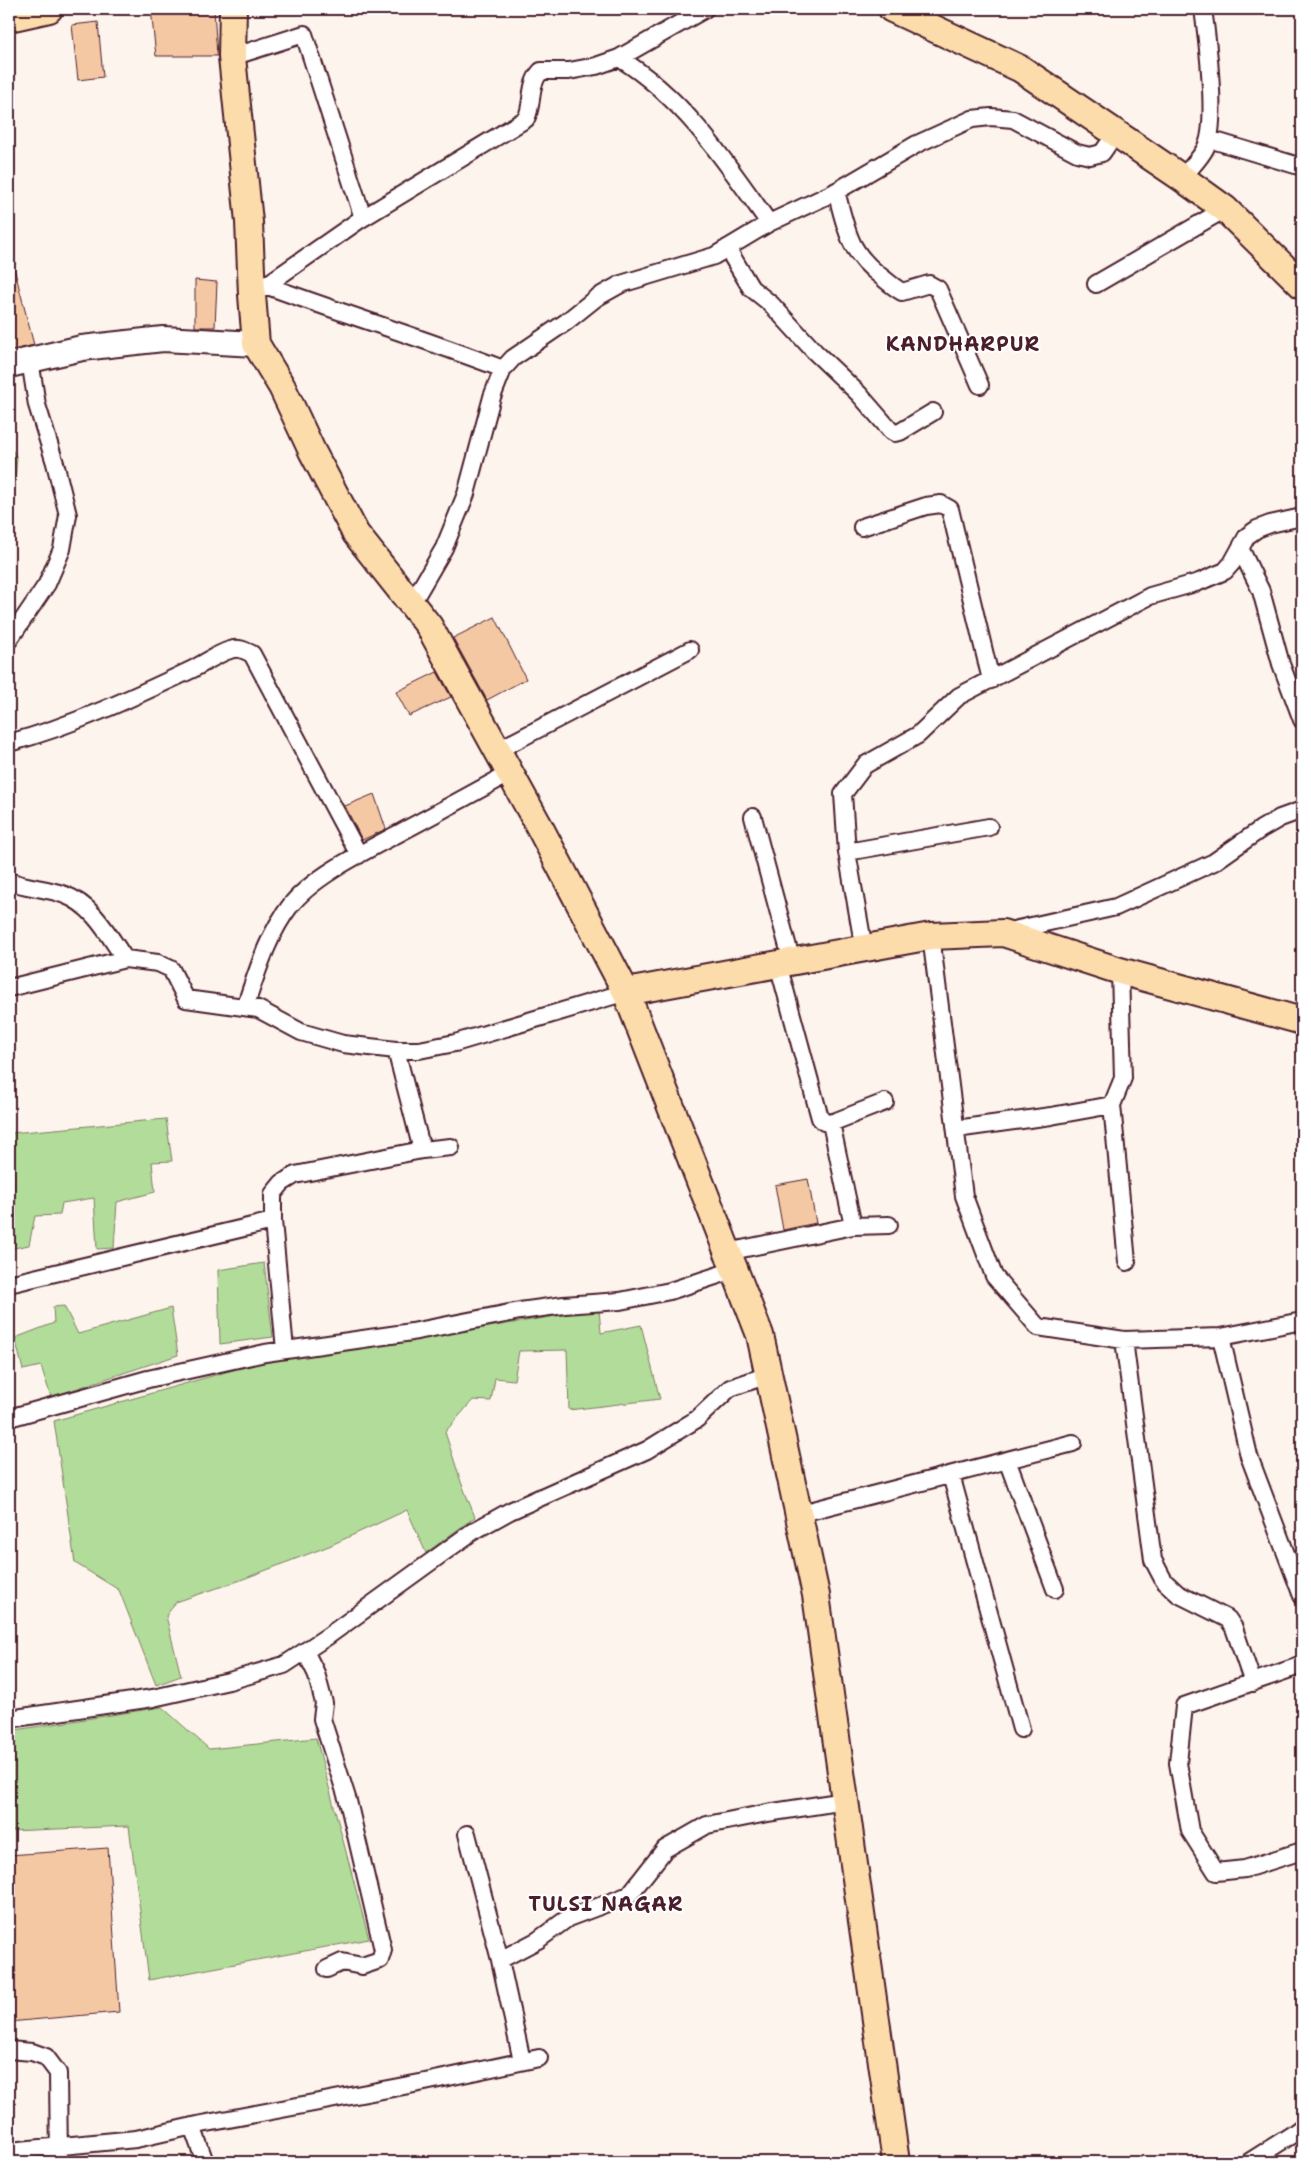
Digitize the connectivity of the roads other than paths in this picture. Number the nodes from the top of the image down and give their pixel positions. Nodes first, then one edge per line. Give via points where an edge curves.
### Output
1 (49, 9) edge
2 (233, 9) edge
3 (704, 9) edge
4 (892, 9) edge
5 (1203, 9) edge
6 (9, 18) edge
7 (232, 58) junction
8 (619, 58) junction
9 (1116, 133) junction
10 (1210, 139) junction
11 (1302, 167) edge
12 (1182, 178) junction
13 (836, 191) junction
14 (1225, 209) junction
15 (362, 218) junction
16 (768, 223) junction
17 (727, 248) junction
18 (1096, 284) dead end
19 (1302, 285) edge
20 (258, 290) junction
21 (256, 344) junction
22 (19, 363) edge
23 (503, 369) junction
24 (980, 385) dead end
25 (933, 412) dead end
26 (1302, 518) edge
27 (862, 527) dead end
28 (1240, 548) junction
29 (412, 604) junction
30 (9, 640) edge
31 (690, 650) dead end
32 (991, 680) junction
33 (1302, 720) edge
34 (9, 743) edge
35 (498, 750) junction
36 (510, 773) junction
37 (1302, 810) edge
38 (754, 816) dead end
39 (988, 827) dead end
40 (847, 852) junction
41 (359, 855) junction
42 (9, 881) edge
43 (1003, 933) junction
44 (930, 936) junction
45 (864, 949) junction
46 (125, 958) junction
47 (785, 963) junction
48 (1120, 971) junction
49 (9, 988) edge
50 (626, 992) junction
51 (245, 1007) junction
52 (1302, 1021) edge
53 (396, 1050) junction
54 (884, 1102) dead end
55 (1112, 1105) junction
56 (831, 1123) junction
57 (956, 1128) junction
58 (451, 1147) dead end
59 (422, 1150) junction
60 (273, 1221) junction
61 (889, 1225) dead end
62 (853, 1226) junction
63 (731, 1261) junction
64 (1127, 1262) dead end
65 (9, 1284) edge
66 (1302, 1320) edge
67 (1221, 1337) junction
68 (1124, 1340) junction
69 (285, 1350) junction
70 (768, 1375) junction
71 (9, 1418) edge
72 (1073, 1443) dead end
73 (1007, 1460) junction
74 (951, 1475) junction
75 (798, 1514) junction
76 (1055, 1589) dead end
77 (1302, 1596) edge
78 (305, 1652) junction
79 (1302, 1665) edge
80 (1253, 1683) junction
81 (9, 1719) edge
82 (1021, 1729) dead end
83 (845, 1801) junction
84 (467, 1834) dead end
85 (1302, 1851) edge
86 (500, 1960) junction
87 (327, 1969) dead end
88 (9, 2050) edge
89 (539, 2058) dead end
90 (522, 2061) junction
91 (192, 2126) junction
92 (1302, 2127) edge
93 (9, 2151) edge
94 (58, 2154) edge
95 (205, 2162) edge
96 (896, 2162) edge
97 (1249, 2162) edge

1 - 6 main road
2 - 7 main road
3 - 8 street
4 - 9 main road via 1021,68
5 - 10 street via 1209,65
7 - 15 street via 304,34
7 - 20 main road
8 - 15 street via 569,71 541,71 531,87 530,111 526,119
8 - 16 street via 641,71 683,109 728,164
9 - 12 main road
9 - 13 street via 1102,153 1090,156 1077,153 1013,119 972,119 917,144
10 - 11 street
10 - 12 street via 1206,149
12 - 14 main road
13 - 16 street
13 - 24 street via 855,251 866,264 902,292 929,284 938,289
14 - 18 street
14 - 19 main road
15 - 20 street
16 - 17 street
17 - 23 street via 714,256 621,284 512,358
17 - 25 street via 752,288 859,394 890,431 900,432
20 - 21 main road
20 - 23 street via 450,349
21 - 22 street via 163,338 82,348
21 - 29 main road via 282,387 356,534
22 - 30 street via 37,404 68,515 62,549 47,584
23 - 29 street via 492,397 466,494 444,548
26 - 28 street via 1257,529 1247,536
27 - 32 street via 926,506 942,504 950,509
28 - 32 street via 1225,571 1150,596
28 - 33 street via 1261,591 1281,664
29 - 35 main road via 429,626
31 - 35 street
32 - 40 street via 959,696 918,735 865,765 843,794
34 - 41 street via 97,712 232,649 242,649 252,654
35 - 36 main road
36 - 41 street
36 - 50 main road
37 - 43 street via 1261,829 1214,862 1116,907
38 - 47 street
39 - 40 street
40 - 45 street
41 - 51 street via 310,885 290,906 275,930
42 - 46 street via 66,895 82,905 98,920
43 - 44 main road
43 - 48 main road
44 - 45 main road
44 - 57 street
45 - 47 main road
46 - 49 street
46 - 51 street via 158,963 171,970 186,1000
47 - 50 main road
47 - 56 street via 817,1111 824,1122
48 - 52 main road
48 - 55 street via 1123,1078
50 - 53 street via 455,1043 419,1050
50 - 63 main road
51 - 53 street via 258,1009 301,1032 343,1044
53 - 59 street
54 - 56 street
55 - 57 street
55 - 64 street
56 - 62 street
57 - 68 street via 964,1196 994,1276 1038,1327
58 - 59 street
59 - 60 street via 295,1175 273,1194
60 - 65 street
60 - 69 street
61 - 62 street
62 - 63 street
63 - 69 street via 670,1291 620,1301 564,1305
63 - 70 main road via 760,1335
66 - 67 street
67 - 68 street
67 - 77 street via 1249,1456
68 - 80 street via 1153,1560 1164,1580 1178,1594 1228,1619
69 - 71 street via 148,1379
70 - 75 main road
70 - 78 street via 730,1388 697,1419 647,1450 510,1511 472,1532
72 - 73 street
73 - 74 street
73 - 76 street
74 - 75 street
74 - 82 street
75 - 83 main road via 816,1595
78 - 81 street via 284,1665 229,1681 153,1698
78 - 87 street via 316,1673 324,1703 322,1719 348,1801 383,1950 380,1960 362,1966 342,1962
79 - 80 street
80 - 85 street via 1184,1706 1178,1764 1190,1832 1216,1872 1245,1869
83 - 86 street via 707,1825 665,1849 629,1895 568,1918 538,1940
83 - 96 main road
84 - 86 street
86 - 90 street
88 - 94 street via 46,2057 58,2073
89 - 90 street
90 - 91 street
91 - 94 street
91 - 95 street
92 - 97 street
93 - 94 street

